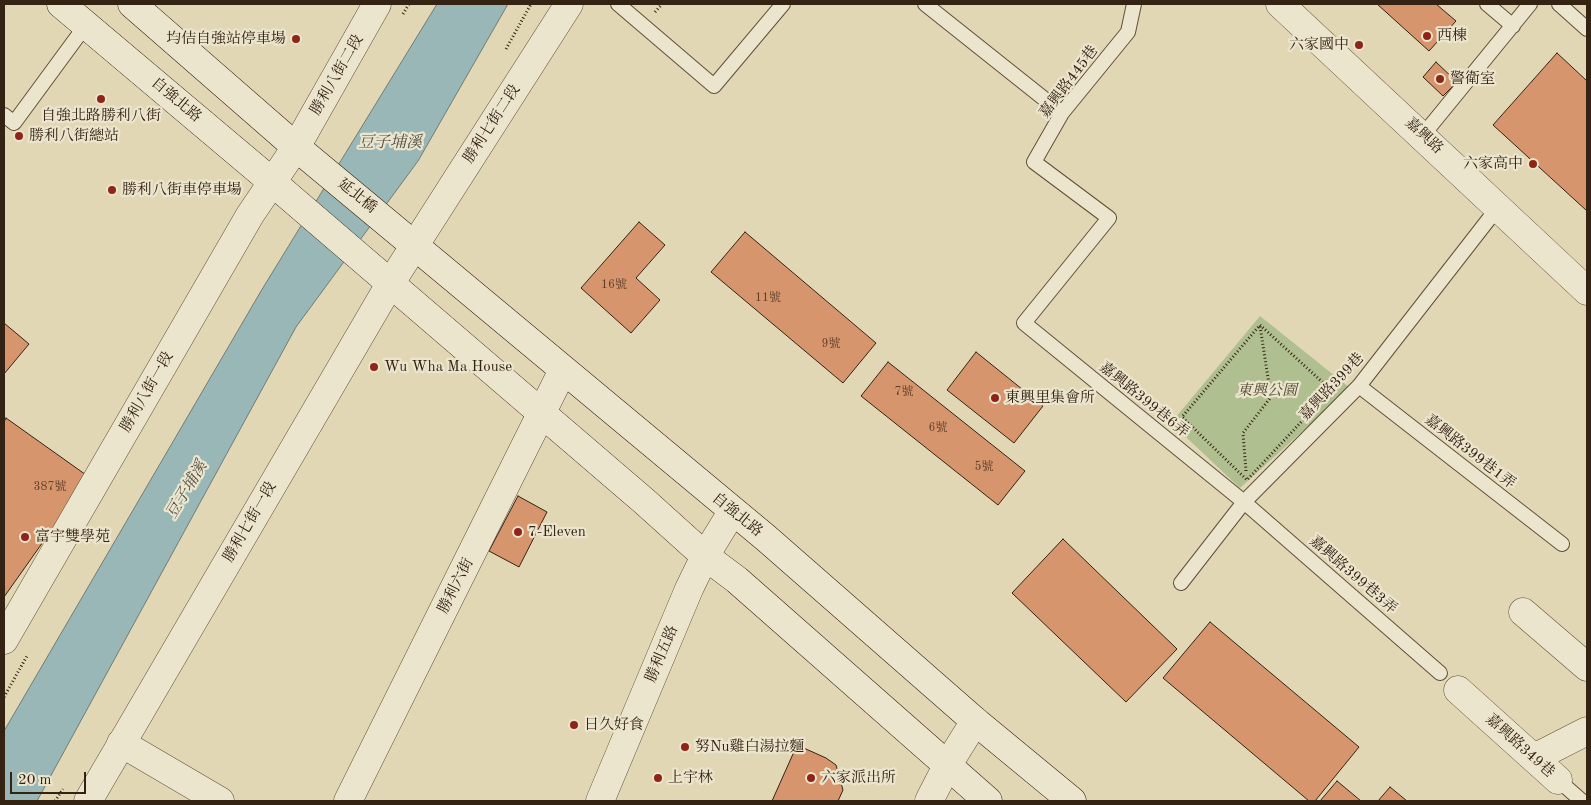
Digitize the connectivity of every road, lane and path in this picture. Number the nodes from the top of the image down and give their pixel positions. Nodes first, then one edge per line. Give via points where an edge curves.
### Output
1 (61, 4) edge
2 (132, 4) edge
3 (378, 4) edge
4 (569, 4) edge
5 (618, 4) edge
6 (783, 4) edge
7 (925, 4) edge
8 (1134, 4) edge
9 (1280, 4) edge
10 (1488, 4) edge
11 (1530, 4) edge
12 (1559, 4) edge
13 (86, 25) junction
14 (1512, 26) junction
15 (1587, 29) edge
16 (1062, 113) junction
17 (4, 115) edge
18 (1423, 135) junction
19 (305, 154) junction
20 (281, 189) junction
21 (1499, 206) junction
22 (408, 238) junction
23 (382, 276) junction
24 (1587, 291) edge
25 (1024, 323) joint
26 (1260, 325) junction
27 (563, 370) junction
28 (1359, 386) junction
29 (541, 414) junction
30 (1247, 480) junction
31 (1244, 502) junction
32 (732, 512) junction
33 (1562, 544) dead end
34 (705, 556) junction
35 (1181, 583) dead end
36 (1523, 612) dead end
37 (4, 640) edge
38 (1587, 667) edge
39 (1449, 682) joint
40 (975, 721) junction
41 (1587, 731) edge
42 (121, 743) junction
43 (1534, 758) junction
44 (947, 766) junction
45 (1558, 780) joint
46 (88, 801) edge
47 (220, 801) edge
48 (348, 801) edge
49 (600, 801) edge
50 (929, 801) edge
51 (988, 801) edge
52 (1072, 801) edge
53 (1582, 801) edge

1 - 13 street, 自強北路
2 - 19 street
3 - 19 street, 勝利八街二段
4 - 22 street, 勝利七街二段
5 - 6 lane via 714,86
7 - 16 lane
8 - 16 lane, 嘉興路445巷 via 1128,32
9 - 18 street, 嘉興路
10 - 14 lane
11 - 14 lane
12 - 15 lane
13 - 17 lane via 14,123
13 - 20 street, 自強北路
14 - 18 lane
16 - 25 lane, 嘉興路445巷 via 1034,162 1109,218
18 - 21 street, 嘉興路
19 - 20 street, 勝利八街一段
19 - 22 street, 延北橋
20 - 23 street
20 - 37 street, 勝利八街一段
21 - 24 street, 嘉興路
21 - 28 lane, 嘉興路399巷
22 - 23 street, 勝利七街一段
22 - 27 street, 自強北路
23 - 29 street
23 - 42 street, 勝利七街一段
25 - 31 lane, 嘉興路399巷6弄
26 - 30 path via 1271,397 1243,433
26 - 30 path via 1182,417
26 - 30 path via 1331,390
27 - 29 street, 勝利六街
27 - 32 street, 自強北路
28 - 31 lane, 嘉興路399巷
28 - 33 lane, 嘉興路399巷1弄
29 - 34 street
29 - 48 street, 勝利六街
30 - 31 path
31 - 35 lane, 嘉興路399巷
31 - 39 lane, 嘉興路399巷3弄
32 - 34 street, 勝利五路
32 - 40 street, 自強北路
34 - 44 street via 737,580
34 - 49 street, 勝利五路
36 - 38 street
39 - 43 street, 嘉興路349巷
40 - 44 street
40 - 52 street, 自強北路
41 - 43 street
42 - 46 street, 勝利七街一段
42 - 47 street
43 - 45 street, 嘉興路349巷
44 - 50 street
44 - 51 street
45 - 53 lane, 嘉興路349巷

